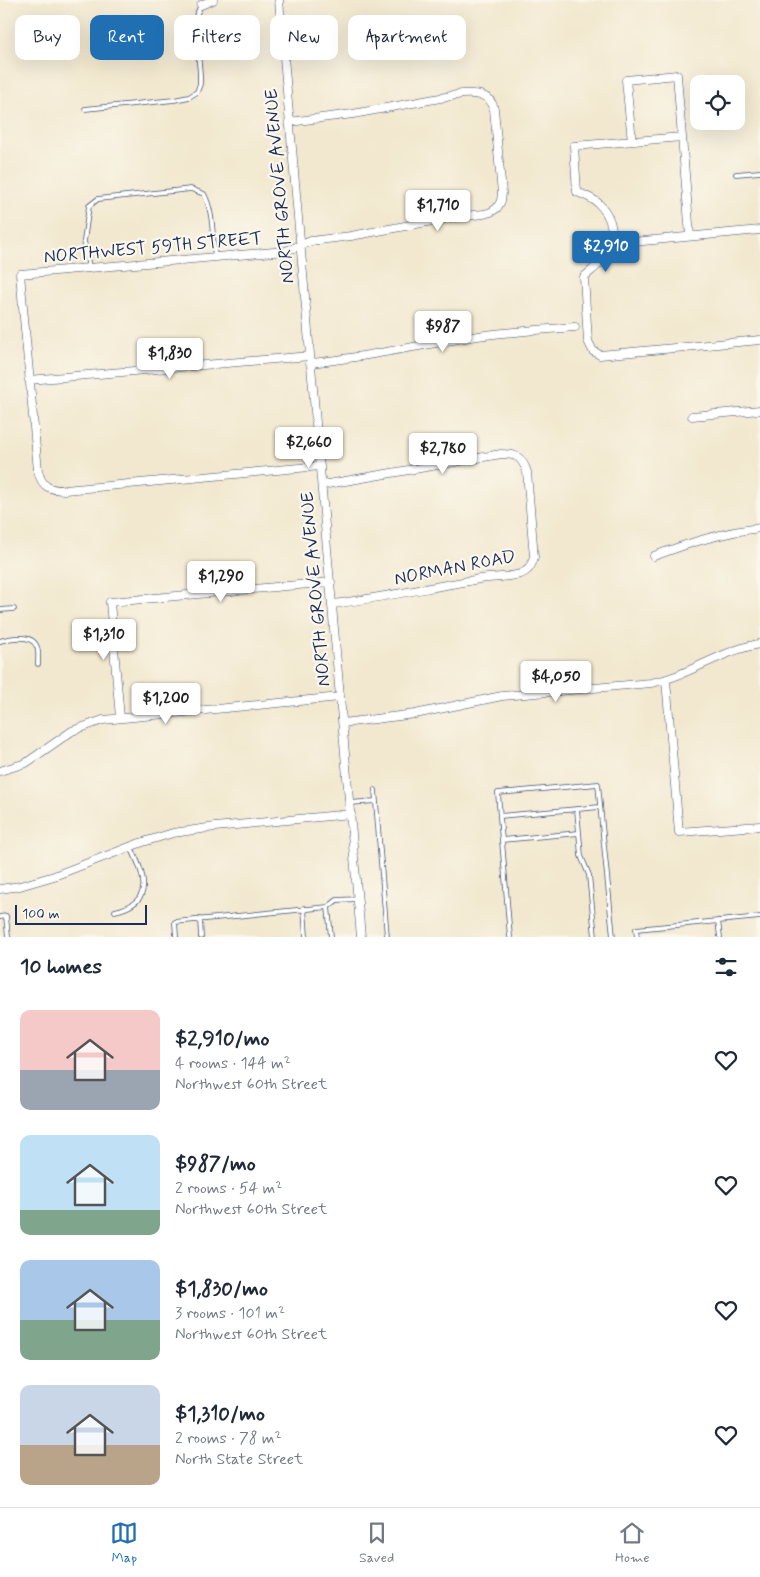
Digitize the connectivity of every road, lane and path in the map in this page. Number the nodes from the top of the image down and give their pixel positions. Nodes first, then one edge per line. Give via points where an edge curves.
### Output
1 (213, 0) edge
2 (279, 0) edge
3 (201, 5) joint
4 (85, 109) dead end
5 (289, 122) junction
6 (682, 137) junction
7 (632, 141) junction
8 (760, 172) edge
9 (736, 174) dead end
10 (760, 230) edge
11 (690, 236) junction
12 (611, 244) junction
13 (300, 245) junction
14 (214, 257) junction
15 (89, 268) junction
16 (575, 327) dead end
17 (760, 340) edge
18 (310, 360) junction
19 (29, 380) junction
20 (760, 410) edge
21 (692, 416) dead end
22 (320, 466) junction
23 (322, 484) junction
24 (760, 528) edge
25 (654, 556) dead end
26 (331, 582) junction
27 (333, 604) junction
28 (14, 609) dead end
29 (0, 610) edge
30 (0, 641) edge
31 (760, 644) edge
32 (38, 664) dead end
33 (666, 680) junction
34 (340, 697) junction
35 (120, 718) junction
36 (343, 723) junction
37 (0, 771) edge
38 (375, 790) dead end
39 (376, 801) junction
40 (350, 803) junction
41 (600, 807) junction
42 (577, 809) junction
43 (351, 814) junction
44 (500, 816) junction
45 (760, 826) edge
46 (579, 833) junction
47 (502, 840) junction
48 (131, 846) junction
49 (0, 889) edge
50 (358, 899) junction
51 (328, 906) junction
52 (304, 908) junction
53 (115, 910) dead end
54 (0, 917) edge
55 (760, 917) edge
56 (200, 919) junction
57 (718, 921) junction
58 (8, 937) edge
59 (176, 937) edge
60 (201, 937) edge
61 (306, 937) edge
62 (331, 937) edge
63 (361, 937) edge
64 (386, 937) edge
65 (510, 937) edge
66 (595, 937) edge
67 (613, 937) edge
68 (637, 937) edge
69 (720, 937) edge

1 - 3 street
2 - 5 street, NORTH GROVE AVENUE
3 - 4 lane via 194,18 200,74 197,92 174,100
5 - 13 street, NORTH GROVE AVENUE
5 - 13 street, NORTHWEST 59TH STREET via 478,94 493,103 502,193 497,208 491,212
6 - 7 street
6 - 7 street via 677,75 626,80
6 - 11 street
7 - 12 street via 574,146 577,192 606,212 611,222
8 - 9 lane
10 - 11 street
11 - 12 street
12 - 17 street via 607,254 584,277 588,341 593,351 600,355
13 - 14 street, NORTHWEST 59TH STREET via 286,251
13 - 18 street, NORTH GROVE AVENUE
14 - 15 street, NORTHWEST 59TH STREET
14 - 15 lane via 211,214 204,194 191,189 166,191 98,199 89,206 84,241
15 - 19 street, NORTHWEST 59TH STREET via 20,274
16 - 18 street via 497,333 380,354
18 - 19 street
18 - 22 street, NORTH GROVE AVENUE
19 - 22 street via 38,470 43,484 50,489
20 - 21 street
22 - 23 street, NORTH GROVE AVENUE
23 - 26 street, NORTH GROVE AVENUE
23 - 27 street, NORMAN ROAD via 501,454 517,456 527,472 534,557 528,570 520,574
24 - 25 street via 716,535
26 - 27 street, NORTH GROVE AVENUE
26 - 35 street via 110,602
27 - 34 street, NORTH GROVE AVENUE
28 - 29 lane
30 - 32 lane via 24,638 33,641 38,648
31 - 33 street via 732,650
33 - 36 street via 651,684 502,696 415,714
33 - 45 street via 679,832
34 - 35 street
34 - 36 street, NORTH GROVE AVENUE
35 - 37 street via 103,720 72,731 26,763
36 - 40 street, NORTH GROVE AVENUE
38 - 39 lane
39 - 40 lane
39 - 64 lane
40 - 43 street, NORTH GROVE AVENUE
41 - 42 lane
41 - 44 lane via 598,784 498,793
41 - 67 lane
42 - 44 lane
42 - 46 lane
43 - 48 street via 189,830
43 - 50 street, NORTH GROVE AVENUE
44 - 47 lane
46 - 47 lane
46 - 66 lane via 581,856 589,875
47 - 65 lane
48 - 49 street via 54,876
48 - 53 lane via 142,871 142,892 134,904
50 - 51 lane via 337,900
50 - 63 street, NORTH GROVE AVENUE
51 - 52 lane
51 - 62 lane
52 - 56 lane
52 - 61 lane
54 - 58 lane via 6,916
55 - 57 lane
56 - 59 lane via 175,922
56 - 60 lane
57 - 68 lane via 636,929
57 - 69 lane

